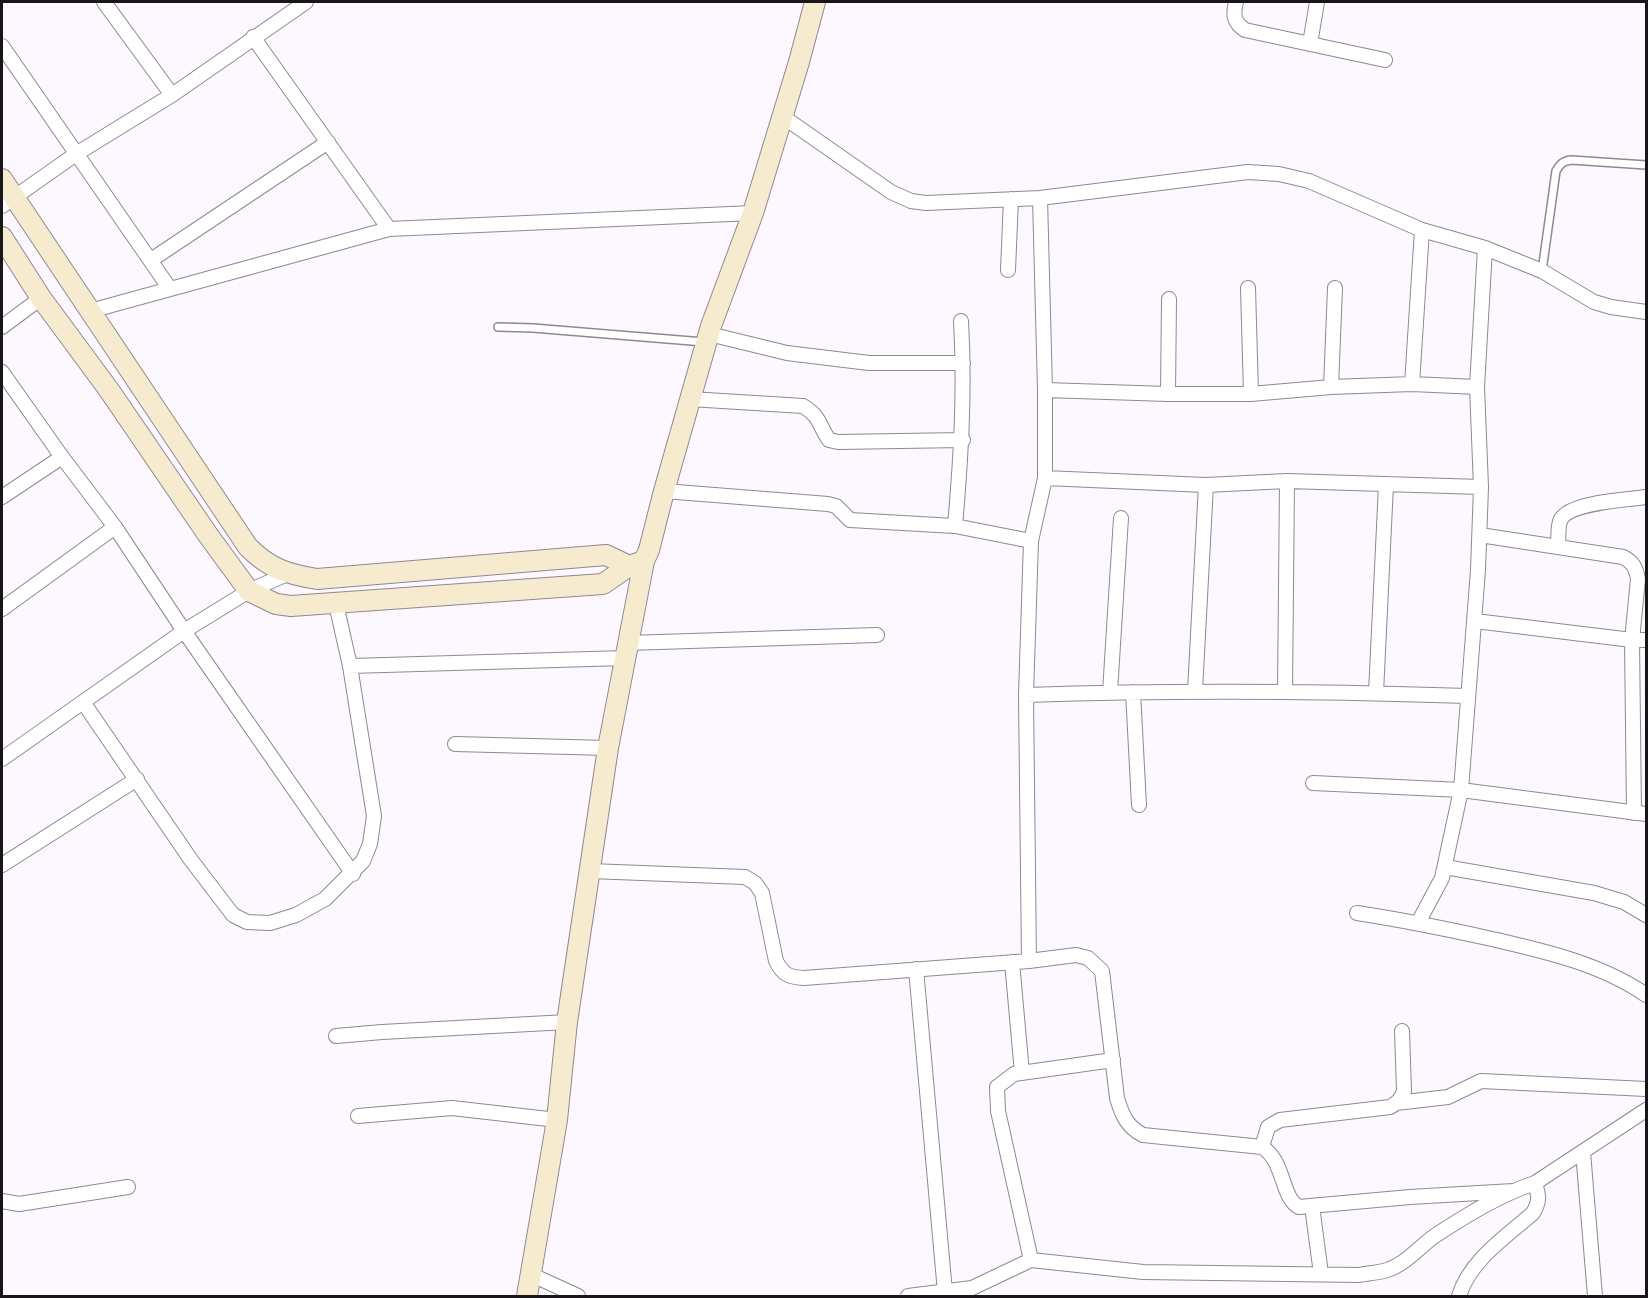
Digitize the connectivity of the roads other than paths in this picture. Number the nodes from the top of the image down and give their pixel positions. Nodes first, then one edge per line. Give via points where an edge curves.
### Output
1 (104, 2) edge
2 (306, 2) edge
3 (815, 2) edge
4 (1236, 2) edge
5 (1317, 2) edge
6 (254, 37) junction
7 (1310, 44) junction
8 (2, 46) edge
9 (1385, 60) dead end
10 (172, 95) junction
11 (782, 116) junction
12 (328, 142) junction
13 (76, 154) junction
14 (1647, 165) edge
15 (2, 179) edge
16 (1040, 198) junction
17 (1011, 199) junction
18 (7, 202) edge
19 (753, 213) junction
20 (389, 230) junction
21 (1422, 230) junction
22 (2, 237) edge
23 (1485, 248) junction
24 (151, 260) junction
25 (1008, 270) dead end
26 (1542, 271) junction
27 (1248, 288) dead end
28 (1335, 288) dead end
29 (170, 289) junction
30 (41, 298) junction
31 (1169, 299) dead end
32 (90, 311) junction
33 (1647, 312) edge
34 (961, 321) dead end
35 (2, 327) edge
36 (498, 327) dead end
37 (708, 338) junction
38 (963, 363) junction
39 (3, 377) edge
40 (1413, 384) junction
41 (1331, 387) junction
42 (1477, 387) junction
43 (1045, 390) junction
44 (1168, 394) junction
45 (1251, 394) junction
46 (690, 399) junction
47 (963, 440) junction
48 (62, 458) junction
49 (1045, 478) junction
50 (1287, 481) junction
51 (1386, 484) junction
52 (1206, 485) junction
53 (1481, 487) junction
54 (664, 491) junction
55 (2, 497) edge
56 (1647, 497) edge
57 (1121, 518) dead end
58 (955, 526) junction
59 (115, 527) junction
60 (1480, 535) junction
61 (1032, 542) junction
62 (1558, 547) junction
63 (636, 563) junction
64 (287, 574) junction
65 (249, 591) junction
66 (336, 604) junction
67 (2, 609) edge
68 (1475, 621) junction
69 (183, 631) junction
70 (877, 635) dead end
71 (1639, 640) edge
72 (626, 651) junction
73 (350, 666) junction
74 (1195, 691) junction
75 (1285, 691) junction
76 (1110, 692) junction
77 (1133, 692) junction
78 (1376, 693) junction
79 (1026, 695) junction
80 (1468, 696) junction
81 (83, 702) junction
82 (455, 744) dead end
83 (608, 748) junction
84 (2, 759) edge
85 (137, 779) junction
86 (1312, 783) dead end
87 (1461, 790) junction
88 (1140, 805) dead end
89 (1640, 813) edge
90 (2, 864) edge
91 (1445, 867) junction
92 (590, 871) junction
93 (353, 873) junction
94 (1358, 913) dead end
95 (1647, 915) edge
96 (1418, 923) junction
97 (1029, 961) junction
98 (1012, 962) junction
99 (916, 969) junction
100 (1647, 995) edge
101 (567, 1022) junction
102 (1402, 1031) dead end
103 (336, 1036) dead end
104 (1113, 1060) junction
105 (1022, 1073) junction
106 (1647, 1089) edge
107 (1396, 1103) junction
108 (1646, 1114) edge
109 (358, 1116) dead end
110 (557, 1120) junction
111 (1262, 1147) junction
112 (1583, 1152) junction
113 (1535, 1183) junction
114 (128, 1187) dead end
115 (1513, 1191) junction
116 (2, 1201) edge
117 (1312, 1206) junction
118 (1031, 1260) junction
119 (530, 1274) junction
120 (1322, 1274) junction
121 (945, 1292) junction
122 (971, 1292) edge
123 (526, 1296) edge
124 (578, 1296) edge
125 (908, 1296) edge
126 (1459, 1296) edge
127 (1595, 1296) edge

1 - 10 street
2 - 6 street
3 - 11 street
4 - 7 street via 1234,19 1245,30
5 - 7 street
6 - 10 street
6 - 12 street
7 - 9 street
8 - 13 street
10 - 13 street
11 - 17 street via 891,192 911,201
11 - 19 street
12 - 20 street
12 - 24 street
13 - 18 street
13 - 24 street
14 - 26 lane via 1571,160 1559,165
15 - 18 street
16 - 17 street
16 - 21 street via 1248,172 1279,174 1309,181
16 - 43 street
17 - 25 street
18 - 32 street
19 - 20 street
19 - 37 street
20 - 29 street
21 - 23 street
21 - 40 street
22 - 30 street
23 - 26 street
23 - 42 street
24 - 29 street
26 - 33 street via 1594,302
27 - 45 street
28 - 41 street
29 - 32 street
30 - 35 street
30 - 65 street
31 - 44 street
32 - 64 street via 248,547 261,560
34 - 38 street
36 - 37 lane
37 - 38 street via 868,363
37 - 46 street
38 - 47 street
39 - 48 street
40 - 41 street
40 - 42 street
41 - 45 street
42 - 53 street
43 - 44 street
43 - 49 street
44 - 45 street
46 - 47 street via 803,406 818,417 829,440 838,442
46 - 54 street
47 - 58 street
48 - 55 street
48 - 59 street
49 - 52 street
49 - 61 street
50 - 51 street
50 - 52 street
50 - 75 street
51 - 53 street
51 - 78 street
52 - 74 street
53 - 60 street
54 - 58 street via 828,504 850,520
54 - 63 street via 649,550
56 - 62 street via 1566,512 1559,522
57 - 76 street
58 - 61 street
59 - 67 street
59 - 69 street
60 - 62 street
60 - 68 street
61 - 79 street
62 - 71 street via 1630,561 1638,579
63 - 64 street via 606,555 317,579
63 - 66 street via 603,584
63 - 72 street
64 - 65 street
65 - 66 street via 276,604
65 - 69 street
66 - 73 street
68 - 71 street
68 - 80 street
69 - 81 street
69 - 93 street
70 - 72 street
71 - 89 street
72 - 73 street
72 - 83 street
73 - 93 street via 374,816 370,844
74 - 75 street
74 - 77 street
75 - 78 street
76 - 77 street
76 - 79 street
77 - 88 street
78 - 80 street
79 - 97 street
80 - 87 street
81 - 84 street
81 - 85 street
82 - 83 street
83 - 92 street
85 - 90 street
85 - 93 street via 220,899 233,915 247,922 270,923 296,915 324,899
86 - 87 street
87 - 89 street
87 - 91 street
91 - 95 street via 1594,893 1624,902
91 - 96 street
92 - 99 street via 745,877 762,893 776,961 788,976
92 - 101 street
94 - 96 street
96 - 100 street via 1592,967
97 - 98 street
97 - 104 street via 1076,955 1096,963 1102,971
98 - 99 street
98 - 105 street
99 - 121 street
101 - 103 street
101 - 110 street
102 - 107 street via 1404,1090
104 - 105 street
104 - 111 street via 1122,1113 1134,1131 1149,1136
105 - 118 street via 1014,1074 997,1087 997,1100
106 - 107 street via 1481,1081 1448,1097
107 - 111 street via 1390,1107 1280,1120 1268,1127
108 - 112 street
109 - 110 street via 452,1108
110 - 119 street
111 - 117 street via 1273,1157 1293,1204
112 - 113 street
112 - 127 street
113 - 115 street
113 - 126 street via 1539,1203 1533,1213 1480,1259
114 - 116 street via 19,1204
115 - 117 street
115 - 120 street via 1466,1215 1385,1271
117 - 120 street
118 - 120 street via 1143,1272
118 - 122 street
119 - 123 street
119 - 124 street
121 - 122 street
121 - 125 street

